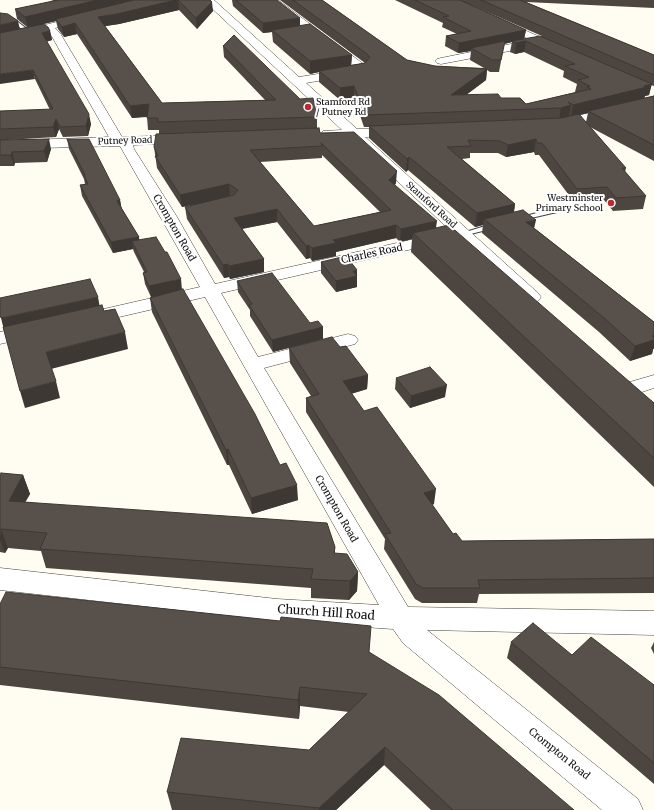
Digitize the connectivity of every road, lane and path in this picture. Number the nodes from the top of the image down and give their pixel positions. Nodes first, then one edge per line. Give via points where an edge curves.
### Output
1 (272, 0) edge
2 (448, 0) edge
3 (210, 2) edge
4 (227, 2) dead end
5 (98, 15) edge
6 (0, 19) edge
7 (47, 28) junction
8 (313, 31) junction
9 (30, 32) junction
10 (297, 33) edge
11 (266, 38) dead end
12 (0, 39) edge
13 (250, 40) junction
14 (541, 41) junction
15 (571, 55) edge
16 (453, 59) junction
17 (441, 61) dead end
18 (434, 71) edge
19 (296, 81) junction
20 (654, 102) edge
21 (541, 126) edge
22 (408, 132) edge
23 (353, 134) junction
24 (314, 135) edge
25 (196, 139) edge
26 (122, 142) junction
27 (0, 145) edge
28 (567, 207) dead end
29 (463, 234) junction
30 (209, 290) junction
31 (543, 308) edge
32 (70, 322) edge
33 (46, 327) edge
34 (0, 338) edge
35 (348, 340) dead end
36 (252, 365) junction
37 (654, 381) edge
38 (631, 390) edge
39 (0, 579) edge
40 (400, 618) junction
41 (654, 623) edge
42 (627, 810) edge

1 - 8 street
2 - 14 street
3 - 4 street
3 - 13 street, Stamford Road
5 - 7 street
6 - 9 lane via 12,20
7 - 9 street
7 - 26 street, Crompton Road via 55,33
8 - 10 street
8 - 19 street via 362,68 360,71
9 - 12 street
11 - 13 street
13 - 19 street, Stamford Road
14 - 15 street
14 - 16 street
16 - 17 street
16 - 18 street via 457,64 456,68
19 - 23 street, Stamford Road
20 - 21 street via 582,120
22 - 23 street
23 - 24 street
23 - 29 street, Stamford Road
25 - 26 street, Putney Road
26 - 27 street, Putney Road
26 - 30 street, Crompton Road via 177,215
28 - 29 lane
29 - 30 street, Charles Road
29 - 31 street, Stamford Road
30 - 32 street, Charles Road
30 - 36 street, Crompton Road
33 - 34 street
35 - 36 street
36 - 40 street, Crompton Road
37 - 38 street
39 - 40 street, Church Hill Road via 277,610
40 - 41 street, Church Hill Road
40 - 42 street, Crompton Road via 413,635

